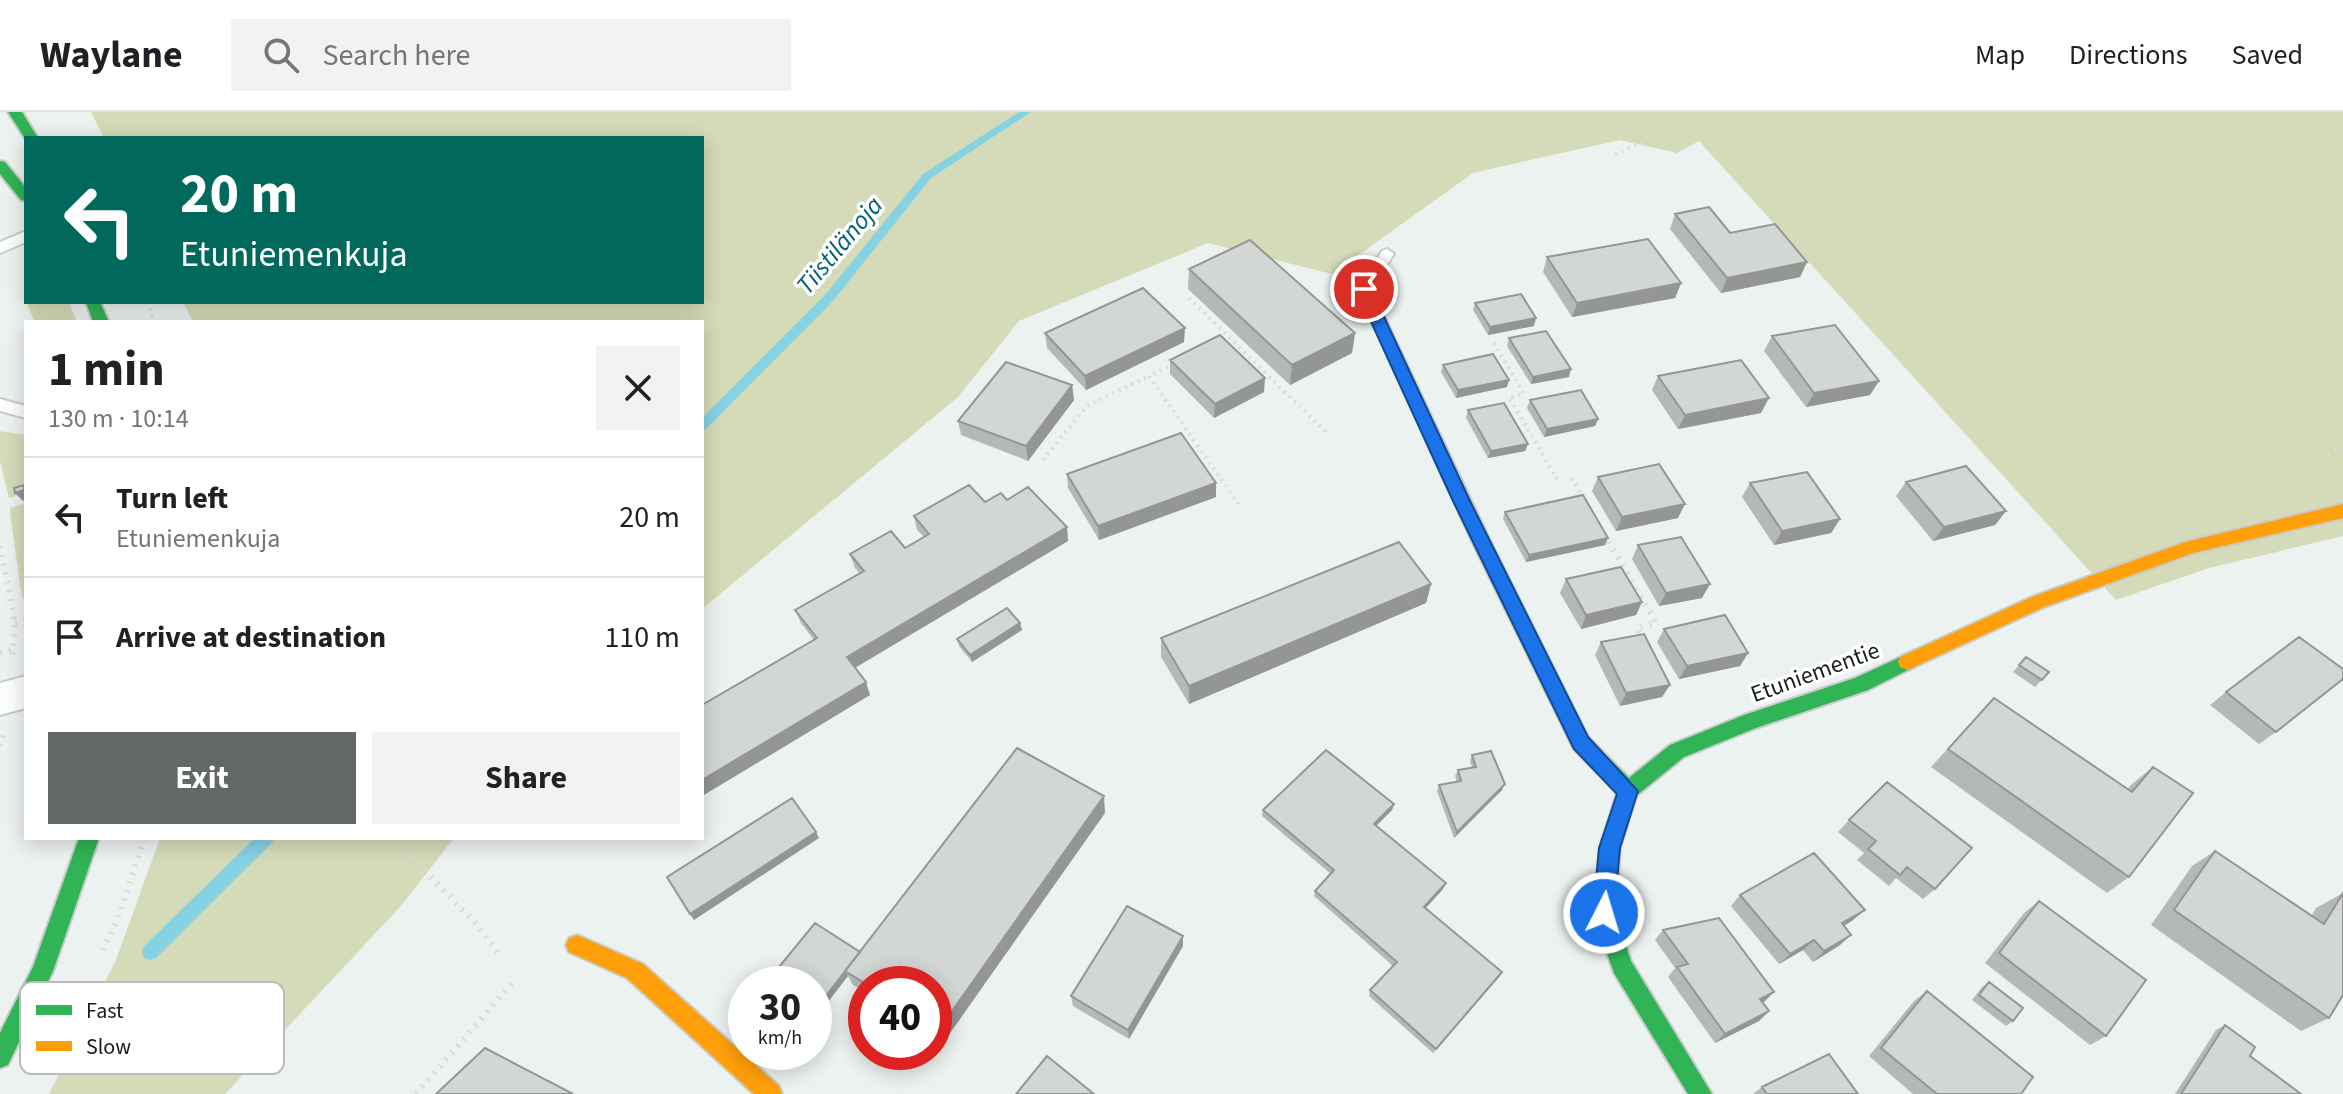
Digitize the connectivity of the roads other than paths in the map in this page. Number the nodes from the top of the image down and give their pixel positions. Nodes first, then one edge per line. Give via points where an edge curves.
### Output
1 (15, 112) edge
2 (30, 136) edge
3 (0, 165) edge
4 (24, 195) edge
5 (24, 237) edge
6 (0, 248) edge
7 (1387, 254) dead end
8 (1364, 289) joint
9 (0, 405) edge
10 (24, 411) edge
11 (2343, 511) edge
12 (1628, 791) junction
13 (88, 840) edge
14 (577, 945) dead end
15 (37, 982) edge
16 (20, 1016) edge
17 (0, 1057) edge
18 (771, 1094) edge
19 (1701, 1094) edge

1 - 2 street
3 - 4 street
5 - 6 lane
7 - 8 lane
8 - 12 street via 1581,743
9 - 10 lane
11 - 12 street, Etuniementie via 2191,547 2038,602 1861,684 1677,751
12 - 19 street via 1610,848 1604,913 1622,966
13 - 15 street
14 - 18 street via 635,971
16 - 17 street

